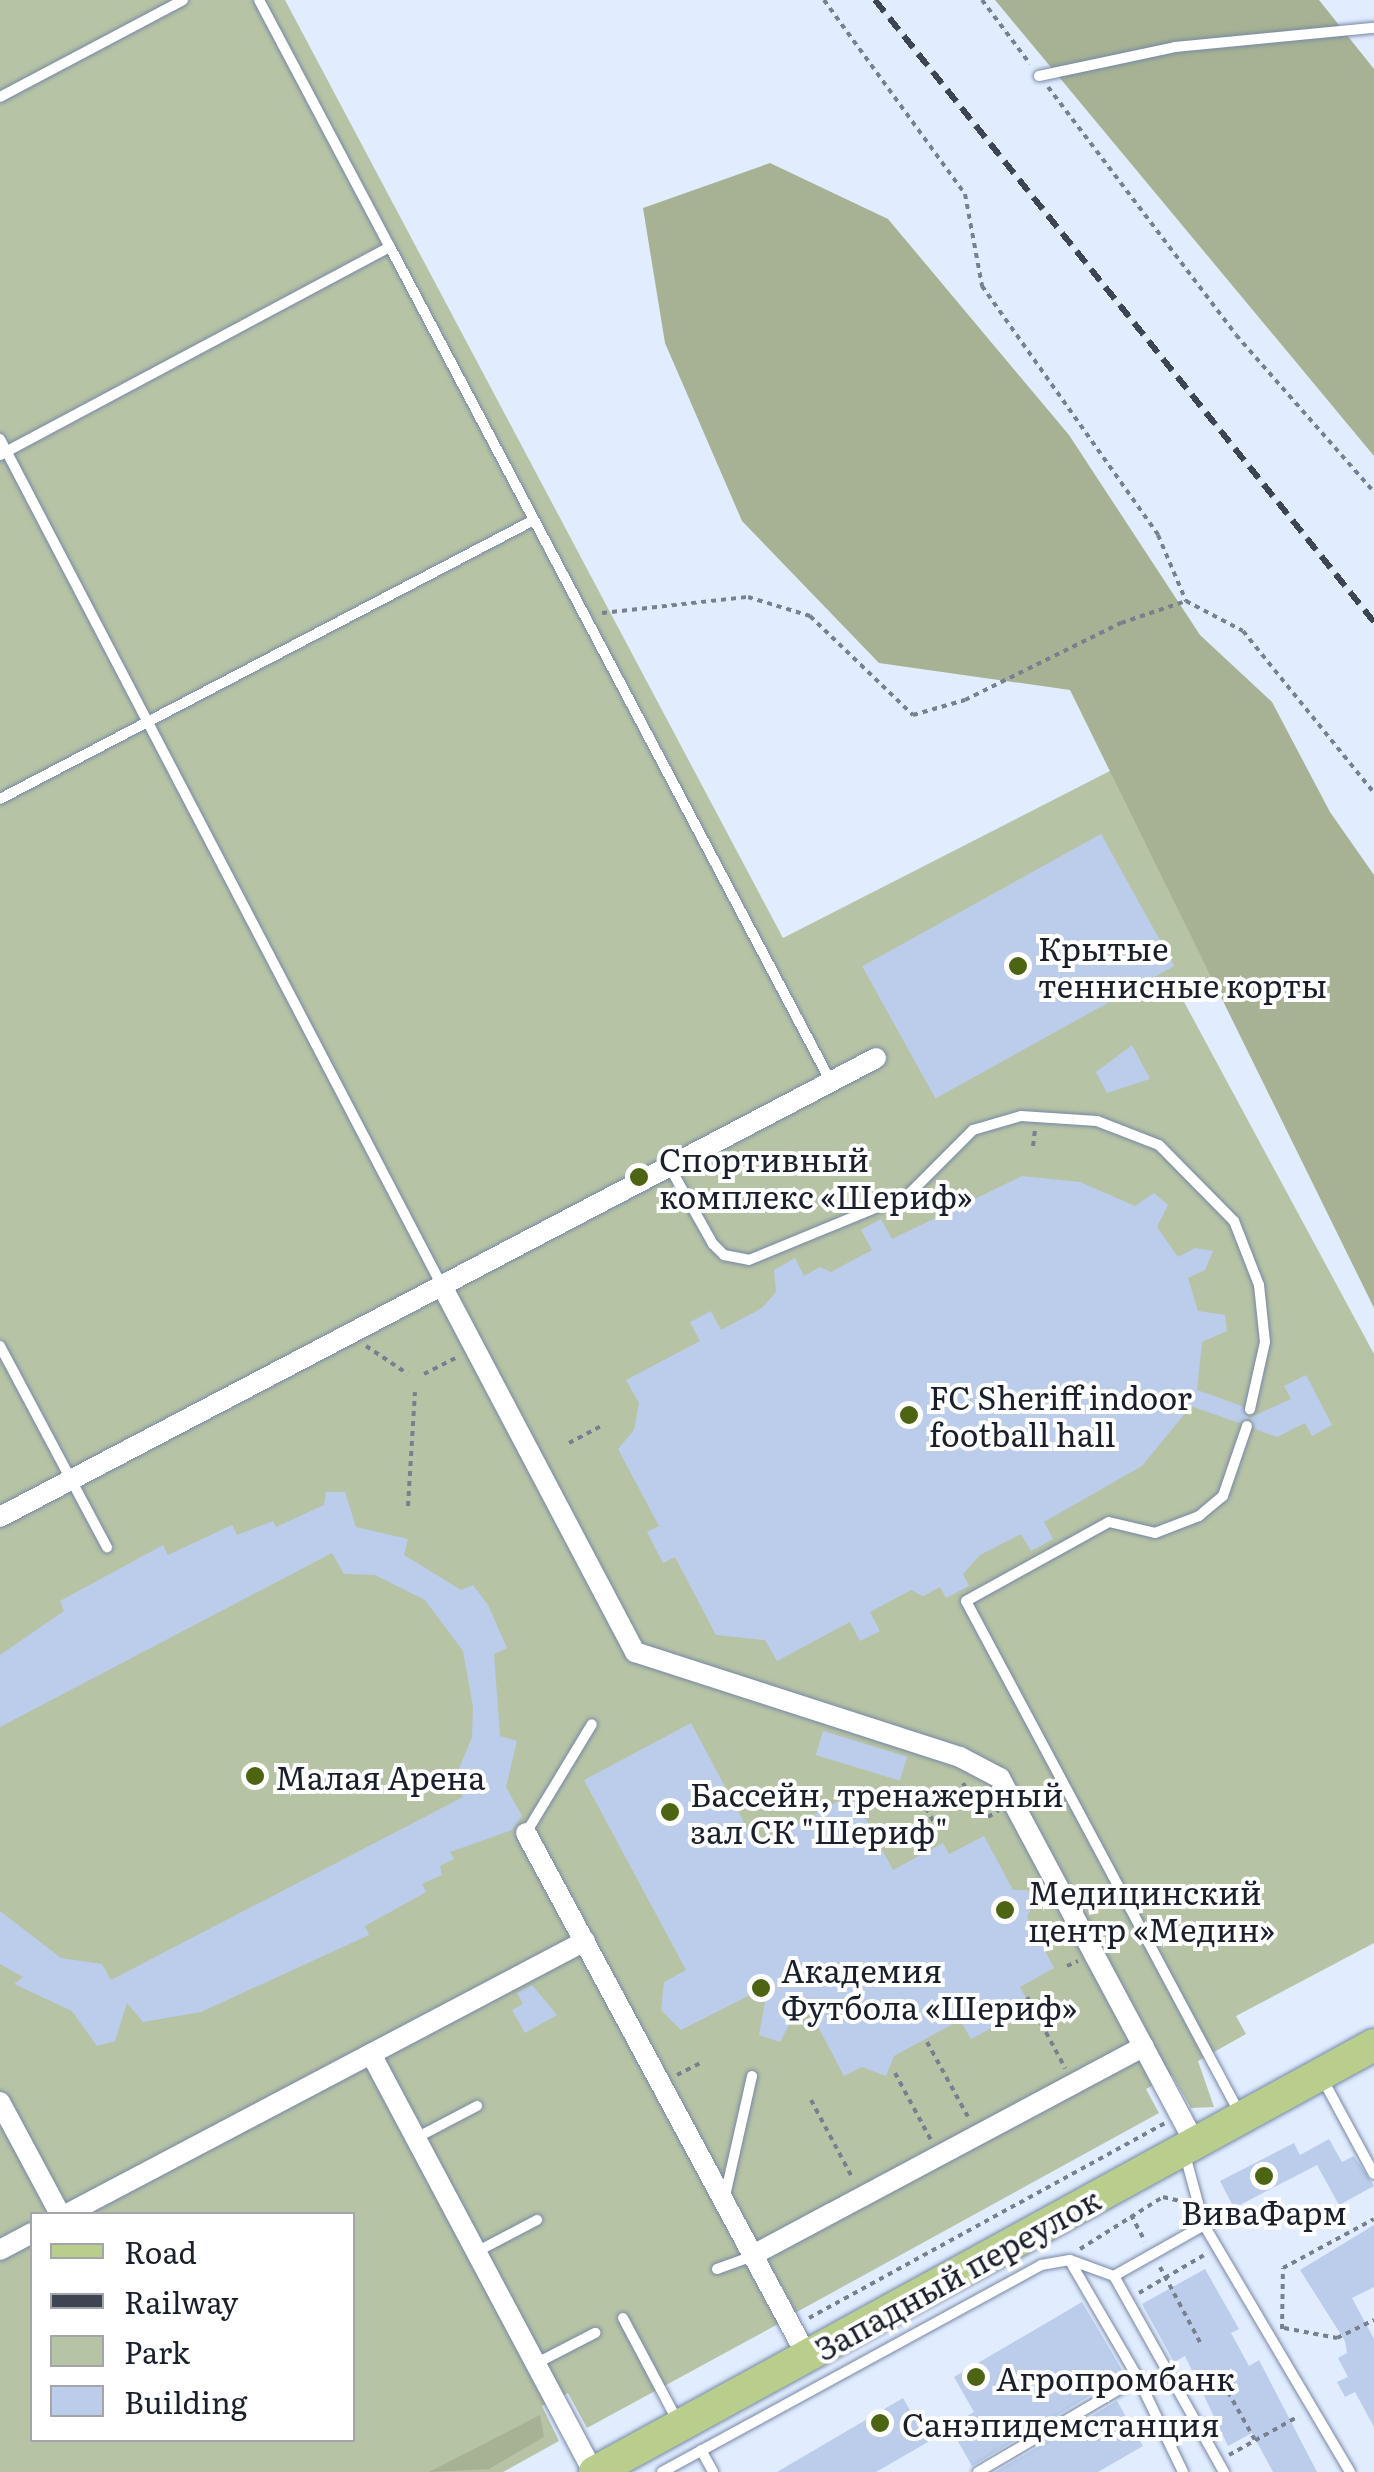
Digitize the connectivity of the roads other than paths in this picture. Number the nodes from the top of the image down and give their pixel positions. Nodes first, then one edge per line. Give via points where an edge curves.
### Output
1 (183, 0) edge
2 (259, 0) edge
3 (1374, 28) edge
4 (1039, 76) road end
5 (0, 97) edge
6 (390, 247) junction
7 (0, 439) edge
8 (3, 453) edge
9 (534, 520) junction
10 (148, 722) junction
11 (0, 799) edge
12 (876, 1058) dead end
13 (830, 1082) junction
14 (669, 1166) junction
15 (442, 1286) junction
16 (0, 1346) edge
17 (1250, 1409) dead end
18 (1247, 1426) dead end
19 (72, 1480) junction
20 (0, 1517) edge
21 (107, 1546) dead end
22 (592, 1724) dead end
23 (526, 1833) joint
24 (585, 1941) junction
25 (1374, 2045) edge
26 (1144, 2046) junction
27 (371, 2054) junction
28 (1320, 2074) junction
29 (752, 2076) dead end
30 (0, 2102) edge
31 (477, 2106) dead end
32 (1242, 2117) junction
33 (1186, 2136) junction
34 (416, 2138) junction
35 (1374, 2174) edge
36 (724, 2202) junction
37 (62, 2212) edge
38 (67, 2212) edge
39 (537, 2220) dead end
40 (1204, 2225) junction
41 (30, 2233) edge
42 (0, 2250) edge
43 (476, 2252) junction
44 (753, 2256) junction
45 (1070, 2260) junction
46 (717, 2269) dead end
47 (1114, 2276) junction
48 (623, 2318) dead end
49 (595, 2333) dead end
50 (799, 2342) junction
51 (536, 2364) junction
52 (1138, 2378) junction
53 (690, 2438) junction
54 (594, 2472) edge
55 (662, 2472) edge
56 (713, 2472) edge
57 (978, 2472) edge
58 (1182, 2472) edge
59 (1224, 2472) edge
60 (1350, 2472) edge

1 - 5 lane
2 - 6 lane
3 - 4 lane via 1176,48
6 - 8 lane
6 - 9 lane
7 - 8 lane
8 - 10 lane
9 - 10 lane
9 - 13 lane
10 - 11 lane
10 - 15 lane
12 - 13 street
13 - 14 street
14 - 15 street
14 - 17 lane via 713,1244 724,1256 750,1260 909,1194 973,1130 1021,1116 1097,1121 1159,1144 1234,1221 1259,1284 1264,1342
15 - 19 street
15 - 26 street via 635,1652 960,1757 1000,1778
16 - 19 lane
18 - 32 lane via 1223,1496 1198,1516 1155,1532 1109,1522 966,1601
19 - 20 street
19 - 21 lane
22 - 23 lane
23 - 24 street
24 - 27 street
24 - 36 street
25 - 28 main road, Западный переулок
26 - 33 street
26 - 44 street
27 - 34 street
27 - 38 street
28 - 32 main road, Западный переулок
28 - 35 lane
29 - 36 lane
30 - 37 street
31 - 34 lane
32 - 33 main road, Западный переулок
33 - 40 lane via 1194,2205
33 - 50 main road, Западный переулок
34 - 43 street
36 - 44 street
39 - 43 lane
40 - 47 lane
40 - 60 lane
41 - 42 street
43 - 51 street
44 - 46 lane
44 - 50 street
45 - 47 lane
45 - 52 lane
45 - 53 lane via 1041,2265
47 - 59 lane
48 - 53 lane
49 - 51 lane
50 - 53 main road, Западный переулок
51 - 54 street
52 - 57 lane
52 - 58 lane
53 - 54 main road, Западный переулок
53 - 55 lane
53 - 56 lane

